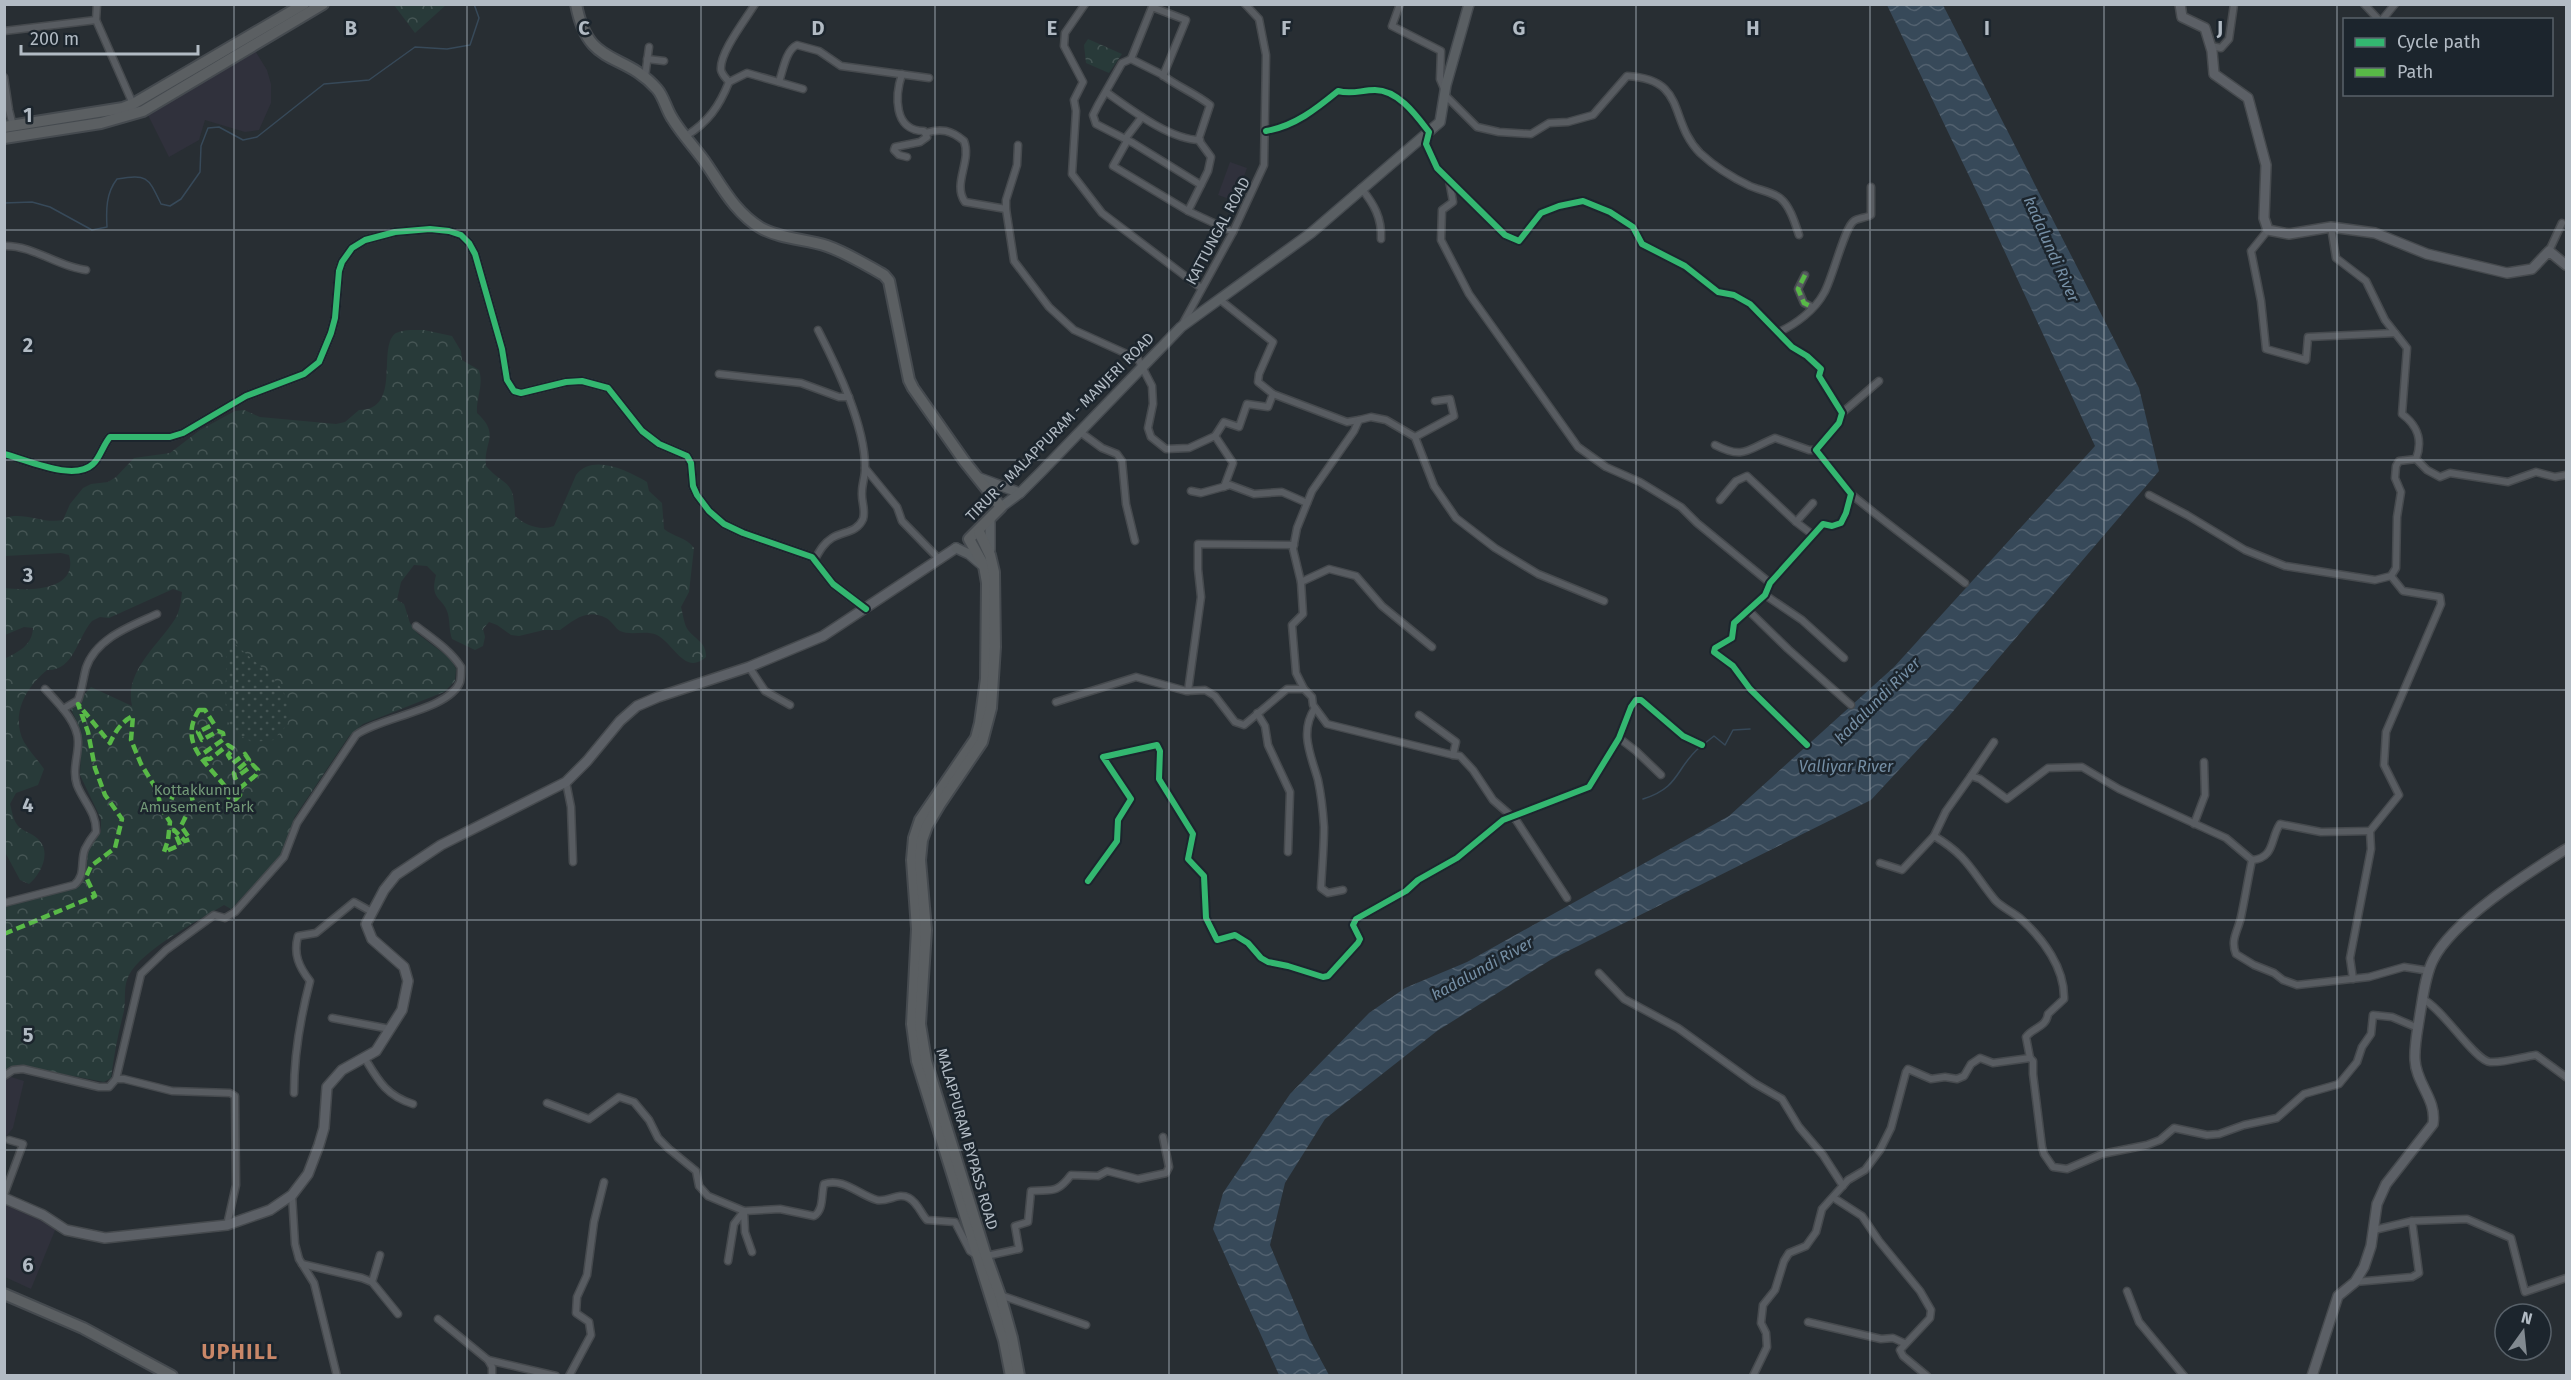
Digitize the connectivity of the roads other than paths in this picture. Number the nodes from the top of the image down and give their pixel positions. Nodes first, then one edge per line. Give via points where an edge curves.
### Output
1 (97, 4) edge
2 (304, 4) edge
3 (323, 4) edge
4 (576, 4) edge
5 (755, 4) edge
6 (1085, 4) edge
7 (1245, 4) edge
8 (1400, 4) edge
9 (1469, 4) edge
10 (2180, 4) edge
11 (2234, 4) edge
12 (2364, 4) edge
13 (2396, 4) edge
14 (2378, 18) edge
15 (2382, 18) edge
16 (96, 20) junction
17 (4, 31) edge
18 (2211, 46) junction
19 (649, 47) dead end
20 (647, 59) junction
21 (1131, 59) junction
22 (664, 61) dead end
23 (902, 74) junction
24 (1163, 76) junction
25 (4, 77) edge
26 (645, 77) junction
27 (929, 78) dead end
28 (181, 82) junction
29 (729, 82) junction
30 (779, 82) junction
31 (803, 89) dead end
32 (1106, 92) junction
33 (1445, 93) junction
34 (133, 104) junction
35 (1142, 117) junction
36 (57, 124) junction
37 (9, 127) edge
38 (1266, 130) junction
39 (1429, 132) junction
40 (925, 133) junction
41 (686, 136) junction
42 (4, 138) edge
43 (1126, 140) junction
44 (1200, 140) junction
45 (1018, 145) dead end
46 (907, 157) dead end
47 (1449, 180) junction
48 (1201, 185) junction
49 (1871, 187) dead end
50 (1361, 188) junction
51 (1006, 208) junction
52 (1188, 211) junction
53 (2562, 223) dead end
54 (2331, 227) junction
55 (2268, 230) junction
56 (1233, 232) junction
57 (1798, 235) dead end
58 (1381, 239) dead end
59 (4, 246) edge
60 (2549, 251) junction
61 (2566, 265) edge
62 (86, 270) dead end
63 (1805, 276) dead end
64 (1201, 288) junction
65 (1220, 299) junction
66 (1812, 307) junction
67 (1180, 327) junction
68 (818, 330) dead end
69 (1779, 332) junction
70 (2395, 333) junction
71 (1141, 367) junction
72 (719, 374) dead end
73 (1879, 381) dead end
74 (1273, 394) junction
75 (849, 398) junction
76 (1435, 400) dead end
77 (1842, 413) junction
78 (1359, 420) junction
79 (1080, 432) junction
80 (1215, 436) junction
81 (1415, 437) junction
82 (1715, 445) dead end
83 (1816, 450) junction
84 (4, 454) edge
85 (2416, 459) junction
86 (865, 468) junction
87 (2566, 475) edge
88 (977, 477) junction
89 (1224, 487) junction
90 (1191, 491) dead end
91 (1020, 492) junction
92 (1851, 494) junction
93 (2149, 495) dead end
94 (1720, 500) dead end
95 (1307, 503) junction
96 (1813, 503) dead end
97 (1000, 507) junction
98 (990, 519) junction
99 (1796, 522) junction
100 (979, 532) junction
101 (1813, 535) junction
102 (969, 539) junction
103 (1135, 541) dead end
104 (1292, 546) junction
105 (956, 548) junction
106 (990, 555) junction
107 (815, 559) junction
108 (940, 560) junction
109 (984, 566) junction
110 (2391, 576) junction
111 (1300, 582) junction
112 (1770, 583) junction
113 (1965, 583) dead end
114 (1765, 595) junction
115 (1604, 601) dead end
116 (867, 609) junction
117 (1749, 611) junction
118 (157, 614) dead end
119 (416, 626) dead end
120 (1432, 647) dead end
121 (1844, 658) dead end
122 (749, 667) junction
123 (45, 689) dead end
124 (1304, 689) junction
125 (1188, 691) junction
126 (1056, 702) dead end
127 (790, 705) dead end
128 (1851, 705) dead end
129 (1315, 708) junction
130 (63, 709) junction
131 (1257, 713) junction
132 (1419, 715) dead end
133 (1619, 738) junction
134 (1994, 742) dead end
135 (1702, 745) dead end
136 (1807, 745) dead end
137 (1453, 754) junction
138 (2204, 762) dead end
139 (1661, 775) dead end
140 (1971, 776) junction
141 (566, 782) junction
142 (1512, 816) junction
143 (2194, 824) junction
144 (2370, 831) junction
145 (1934, 836) junction
146 (2566, 849) edge
147 (1288, 852) dead end
148 (2252, 860) junction
149 (573, 862) dead end
150 (1880, 863) dead end
151 (1088, 881) dead end
152 (1343, 890) dead end
153 (1567, 898) dead end
154 (4, 903) edge
155 (372, 912) junction
156 (2430, 971) junction
157 (1599, 973) dead end
158 (2353, 979) junction
159 (2423, 999) junction
160 (332, 1018) dead end
161 (2418, 1028) junction
162 (390, 1029) junction
163 (364, 1057) junction
164 (2030, 1058) junction
165 (4, 1077) edge
166 (2566, 1077) edge
167 (116, 1079) junction
168 (294, 1093) dead end
169 (547, 1103) dead end
170 (413, 1104) dead end
171 (1163, 1137) dead end
172 (9, 1140) dead end
173 (604, 1182) dead end
174 (1843, 1186) junction
175 (292, 1195) junction
176 (4, 1197) edge
177 (1834, 1198) junction
178 (744, 1211) junction
179 (2412, 1221) junction
180 (226, 1225) junction
181 (2374, 1230) junction
182 (752, 1252) dead end
183 (380, 1255) dead end
184 (981, 1255) junction
185 (728, 1261) dead end
186 (302, 1264) junction
187 (2566, 1278) edge
188 (372, 1282) junction
189 (2355, 1282) junction
190 (2127, 1291) dead end
191 (4, 1294) edge
192 (1000, 1295) junction
193 (398, 1314) dead end
194 (438, 1318) dead end
195 (1808, 1322) dead end
196 (1086, 1325) dead end
197 (1904, 1343) junction
198 (488, 1360) junction
199 (172, 1376) edge
200 (337, 1376) edge
201 (492, 1376) edge
202 (556, 1376) edge
203 (569, 1376) edge
204 (1011, 1376) edge
205 (1019, 1376) edge
206 (1753, 1376) edge
207 (1927, 1376) edge
208 (2184, 1376) edge
209 (2312, 1376) edge

1 - 16 street
2 - 28 highway
3 - 28 highway
4 - 26 highway via 580,26 590,42
5 - 29 street via 733,36 721,67
6 - 64 street via 1065,33 1064,46 1083,82 1074,100 1072,174 1102,213
7 - 38 street, KATTUNGAL ROAD via 1259,19 1266,55
8 - 33 street via 1392,26 1442,51 1440,79
9 - 33 main road, TIRUR - MALAPPURAM - MANJERI ROAD
10 - 18 main road via 2182,17 2205,28
11 - 18 street via 2229,39 2221,48
12 - 14 street
13 - 15 street
16 - 17 street
16 - 34 street
18 - 55 main road via 2214,74 2248,98 2266,165 2264,218
19 - 20 street
20 - 22 street
20 - 26 street
21 - 24 street
21 - 24 street via 1152,7 1186,20
21 - 32 street via 1122,63
23 - 27 street
23 - 30 street via 841,66 819,51 797,45 792,48
23 - 40 street via 896,105 905,124
24 - 44 street via 1210,105
25 - 37 street
26 - 41 highway via 660,92
28 - 34 highway
28 - 36 highway via 143,111 101,123
29 - 30 street via 747,73
29 - 41 street via 712,116
30 - 31 street
32 - 35 street
32 - 43 street via 1094,115 1096,124
33 - 39 main road, TIRUR - MALAPPURAM - MANJERI ROAD via 1440,122
33 - 57 street via 1477,127 1531,134 1549,123 1593,114 1627,76 1646,77 1664,87 1689,140 1701,153 1726,175 1780,198 1795,219
34 - 36 highway
35 - 43 street
35 - 44 street via 1191,140
36 - 37 highway
36 - 42 highway
38 - 39 street via 1307,116 1338,91 1350,94 1385,90 1401,101
38 - 56 street, KATTUNGAL ROAD via 1264,165
39 - 47 street via 1426,144 1437,168
39 - 50 main road, TIRUR - MALAPPURAM - MANJERI ROAD
40 - 46 street via 927,137 920,142 896,147 898,154
40 - 51 street via 941,129 964,141 967,157 960,178 965,202
41 - 88 highway via 734,205 762,228 827,246 884,275 889,281 909,380
43 - 48 street
43 - 52 street via 1113,166
44 - 48 street via 1211,157
45 - 51 street
47 - 69 street via 1505,235 1519,241 1541,213 1582,201 1610,212 1633,226 1641,244 1685,266 1718,292 1750,304
47 - 112 street via 1453,202 1442,210 1441,240 1468,294 1578,447 1606,467 1681,507
48 - 52 street
49 - 66 street via 1871,215 1854,220 1848,227 1830,281
50 - 58 street via 1374,204
50 - 65 main road, TIRUR - MALAPPURAM - MANJERI ROAD via 1311,233
51 - 71 street via 1014,261 1049,307 1074,330 1132,355
52 - 56 street
53 - 60 street
54 - 55 main road via 2289,234
54 - 60 main road via 2375,233 2427,254 2506,273 2532,269
54 - 70 street via 2336,258 2366,280
55 - 70 street via 2251,250 2266,349 2306,360 2308,337
56 - 64 street, KATTUNGAL ROAD
59 - 62 street
60 - 61 main road
63 - 66 street via 1797,289 1804,303
64 - 67 street, KATTUNGAL ROAD
65 - 67 main road, TIRUR - MALAPPURAM - MANJERI ROAD
65 - 74 street via 1273,342 1258,382
66 - 69 street via 1795,325
67 - 71 main road, TIRUR - MALAPPURAM - MANJERI ROAD
68 - 75 street
69 - 77 street via 1821,369 1819,376 1824,388
70 - 85 street via 2407,348 2402,414 2419,434
71 - 79 main road, TIRUR - MALAPPURAM - MANJERI ROAD
71 - 80 street via 1152,386 1148,428 1151,437 1166,450 1189,448
72 - 75 street via 801,382
73 - 77 street
74 - 78 street via 1347,422
74 - 80 street via 1268,407 1247,404 1239,427 1224,422
75 - 86 street
76 - 81 street via 1450,399 1454,416
77 - 83 street via 1839,423
78 - 81 street via 1386,420
78 - 95 street
79 - 91 main road, TIRUR - MALAPPURAM - MANJERI ROAD
79 - 103 street via 1122,461
80 - 89 street via 1233,463
81 - 115 street via 1434,486 1456,518 1538,574
82 - 83 street via 1739,454 1775,438
83 - 92 street
84 - 107 street via 62,471 84,471 95,463 110,437 183,433 246,396 304,374 319,362 332,333 339,271 352,248 364,240 395,232 449,231 461,235 475,254 507,380 514,391 582,381 608,388 642,431 659,444 687,456 697,495 724,524
85 - 87 street via 2440,477 2450,473 2508,482 2536,472 2555,477
85 - 110 street via 2399,461 2396,466 2395,478 2401,492 2396,568
86 - 107 street via 862,521 854,530 822,546
86 - 108 street via 897,507 902,521
88 - 91 main road
88 - 97 highway
89 - 90 street via 1201,493
89 - 95 street via 1254,494 1282,492
91 - 97 main road, TIRUR - MALAPPURAM - MANJERI ROAD
92 - 101 street via 1841,523 1823,524
92 - 113 street
93 - 110 street via 2245,550 2284,566 2375,580
94 - 99 street via 1736,481 1747,477
95 - 104 street
96 - 99 street
97 - 98 highway, TIRUR - MALAPPURAM - MANJERI ROAD
98 - 100 highway, TIRUR - MALAPPURAM - MANJERI ROAD
98 - 106 main road
99 - 101 street
100 - 102 highway, TIRUR - MALAPPURAM - MANJERI ROAD
100 - 106 highway, MALAPPURAM BYPASS ROAD
101 - 112 street
102 - 105 main road, TIRUR - MALAPPURAM - MANJERI ROAD
102 - 109 highway, MALAPPURAM BYPASS ROAD
104 - 111 street
104 - 125 street via 1198,544 1201,597
105 - 108 main road, TIRUR - MALAPPURAM - MANJERI ROAD
105 - 109 main road
106 - 184 highway, MALAPPURAM BYPASS ROAD via 995,647 988,726 982,742 927,826 920,860 926,930 921,1024 926,1061
107 - 116 street via 833,584
108 - 116 main road, TIRUR - MALAPPURAM - MANJERI ROAD
109 - 184 highway, MALAPPURAM BYPASS ROAD via 986,679 980,723 976,738 920,820 912,860 917,930 912,1024 917,1060
110 - 144 street via 2403,591 2440,597 2441,604 2386,732 2384,765 2399,795
111 - 120 street via 1329,569 1356,576 1382,606
111 - 124 street via 1303,614 1292,626 1296,673
112 - 114 street
114 - 117 street
114 - 121 street via 1803,620
116 - 122 main road, TIRUR - MALAPPURAM - MANJERI ROAD via 823,636
117 - 128 street
117 - 136 street via 1734,623 1732,638 1714,652 1733,666 1750,689
118 - 130 street via 115,633 94,653 78,700
119 - 167 street via 449,651 461,667 460,682 449,695 432,704 367,727 356,735 297,823 284,857 236,912 225,918 214,915 141,974
122 - 127 street via 765,691
122 - 141 main road, TIRUR - MALAPPURAM - MANJERI ROAD via 637,706
123 - 130 street
124 - 129 street
124 - 131 street via 1287,689
125 - 126 street via 1136,677
125 - 131 street via 1211,693 1238,725 1244,725
129 - 137 street via 1327,724
129 - 152 street via 1307,731 1324,826 1321,888 1328,893
130 - 154 street via 78,735 77,785 93,815 96,832 84,850 78,882
131 - 147 street via 1290,792
132 - 137 street via 1456,742
133 - 135 street via 1630,707 1639,699 1683,736
133 - 139 street
133 - 142 street via 1589,787
134 - 140 street
137 - 142 street via 1460,756 1493,800
138 - 143 street via 2205,795
140 - 143 street via 2007,799 2048,768 2082,767
140 - 145 street
141 - 149 street
141 - 155 main road, TIRUR - MALAPPURAM - MANJERI ROAD via 441,844 396,875
142 - 151 street via 1456,858 1356,919 1353,925 1358,943 1332,973 1323,977 1268,962 1241,937 1217,940 1206,918 1204,876 1188,859 1193,834 1159,779 1157,745 1103,757 1131,799 1118,820 1117,841
142 - 153 street
143 - 148 street via 2226,838
144 - 148 street via 2344,834 2280,824 2268,854 2262,860
144 - 158 street via 2371,849 2350,958
145 - 150 street via 1902,870
145 - 164 street via 1954,848 1996,902 2022,920 2047,946 2055,963 2064,999 2042,1026 2026,1037
146 - 156 main road via 2458,927 2433,960
148 - 158 street via 2241,918 2233,938 2236,954 2296,985
155 - 162 main road via 366,924 368,933 404,967 408,981 402,1010
155 - 168 street via 354,902 316,933 298,936 295,946 299,966 310,981 297,1037
156 - 158 street via 2404,967
156 - 159 main road
157 - 174 street via 1624,999 1678,1028 1782,1099
159 - 161 main road
159 - 166 street via 2488,1062 2536,1055
160 - 162 street
161 - 164 street via 2392,1017 2373,1015 2371,1034 2357,1062 2339,1084 2304,1094 2277,1118 2219,1134 2174,1128 2147,1145 2102,1154 2067,1169 2053,1167 2044,1154
161 - 181 main road via 2414,1058 2419,1080 2435,1112 2433,1124 2386,1185
162 - 163 main road via 376,1051
163 - 170 street via 396,1099
163 - 175 main road via 342,1070 327,1087 319,1145 308,1174
164 - 174 street via 1993,1063 1980,1058 1957,1079 1930,1080 1908,1069 1880,1150 1865,1170 1854,1174
165 - 167 street via 22,1069 99,1087 109,1087
167 - 180 street via 172,1091 235,1096 236,1185
169 - 178 street via 589,1119 619,1097 634,1102 658,1138 696,1171 699,1186 708,1196
171 - 184 street via 1169,1167 1166,1173 1138,1179 1107,1172 1098,1176 1071,1175 1050,1193 1031,1191 1028,1222 1015,1226 1019,1249
172 - 176 street via 23,1144
173 - 203 street via 586,1275 577,1297 576,1313 590,1322 591,1335
174 - 177 street
175 - 180 main road via 270,1210
175 - 186 street via 295,1244
176 - 180 main road via 66,1230 89,1236 105,1238
177 - 197 street via 1862,1216 1931,1310 1930,1318
177 - 206 street via 1822,1209 1816,1232 1806,1246 1789,1253 1775,1290 1763,1305 1761,1323 1767,1347
178 - 182 street via 745,1232
178 - 184 street via 780,1209 814,1216 821,1205 824,1184 833,1182 876,1200 909,1198 927,1220 955,1222 970,1251
178 - 185 street via 734,1224
179 - 181 street
179 - 187 street via 2467,1219 2511,1238 2525,1292
179 - 189 street via 2419,1272
181 - 189 main road via 2372,1246
183 - 188 street
184 - 192 highway, MALAPPURAM BYPASS ROAD
184 - 204 highway, MALAPPURAM BYPASS ROAD
186 - 188 street
186 - 200 street via 314,1283
188 - 193 street
189 - 209 main road via 2338,1296
190 - 208 street via 2139,1322
191 - 199 highway via 82,1328
192 - 196 street
192 - 205 highway, MALAPPURAM BYPASS ROAD
194 - 198 street
195 - 197 street
197 - 207 street via 1900,1350 1903,1356
198 - 201 street
198 - 202 street

